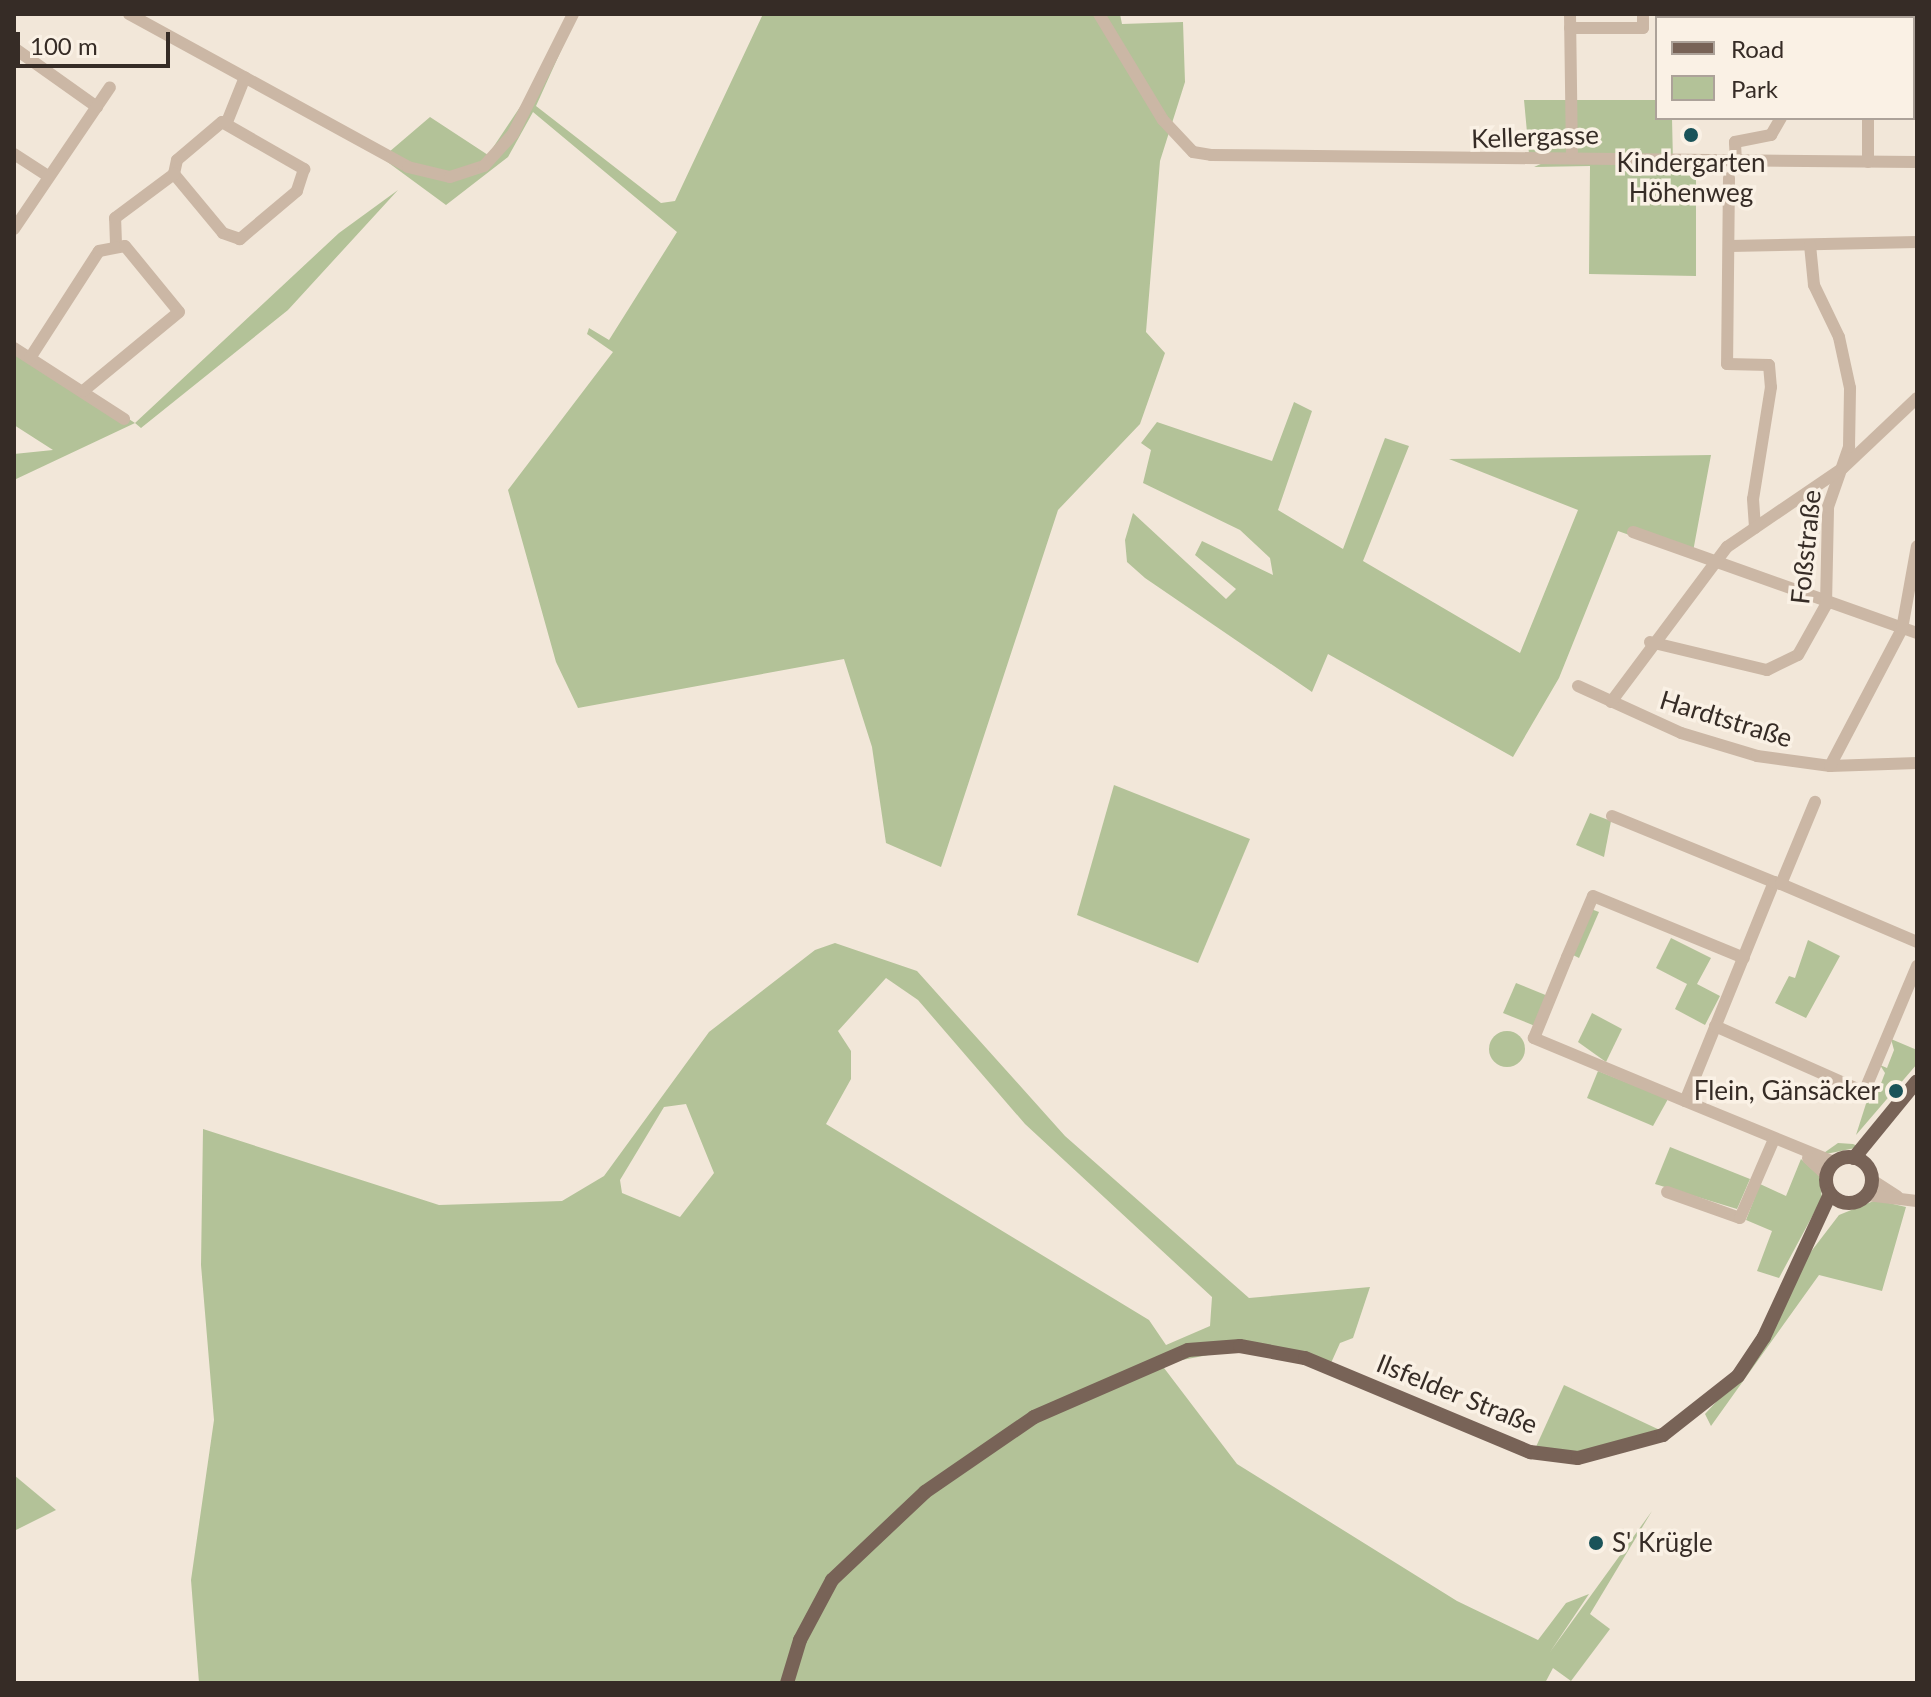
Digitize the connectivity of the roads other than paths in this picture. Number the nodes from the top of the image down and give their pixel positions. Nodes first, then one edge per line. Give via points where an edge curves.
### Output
1 (129, 14) edge
2 (573, 14) edge
3 (1099, 14) edge
4 (1570, 14) edge
5 (1643, 14) edge
6 (1570, 28) junction
7 (14, 48) edge
8 (245, 77) junction
9 (110, 87) dead end
10 (97, 107) junction
11 (1780, 120) edge
12 (1868, 120) edge
13 (227, 122) junction
14 (1572, 153) junction
15 (14, 154) edge
16 (1736, 162) junction
17 (1868, 162) junction
18 (1917, 162) edge
19 (174, 174) junction
20 (48, 176) junction
21 (1729, 178) dead end
22 (14, 229) edge
23 (1917, 242) edge
24 (116, 244) junction
25 (1810, 245) junction
26 (1730, 246) junction
27 (14, 348) edge
28 (30, 358) junction
29 (83, 391) junction
30 (1917, 398) edge
31 (124, 419) dead end
32 (1843, 468) junction
33 (1755, 528) junction
34 (1633, 532) dead end
35 (1917, 546) edge
36 (1714, 563) junction
37 (1826, 605) junction
38 (1902, 629) junction
39 (1917, 633) edge
40 (1650, 642) junction
41 (1578, 686) dead end
42 (1611, 702) junction
43 (1917, 763) edge
44 (1830, 766) junction
45 (1815, 802) dead end
46 (1612, 816) dead end
47 (1778, 883) junction
48 (1917, 942) edge
49 (1744, 958) junction
50 (1917, 966) edge
51 (1715, 1026) junction
52 (1917, 1081) edge
53 (1685, 1101) junction
54 (1899, 1107) junction
55 (1774, 1139) junction
56 (1854, 1158) junction
57 (1830, 1169) junction
58 (1870, 1175) junction
59 (1667, 1192) dead end
60 (1867, 1195) junction
61 (1897, 1196) junction
62 (1836, 1198) junction
63 (1917, 1201) edge
64 (787, 1683) edge

1 - 8 street
2 - 8 street via 513,134 484,166 450,177 408,167
3 - 14 street, Kellergasse via 1163,120 1193,152 1523,161
4 - 6 street
5 - 6 street via 1643,28
6 - 14 street
7 - 10 street
8 - 13 street
9 - 10 street
10 - 20 street
11 - 16 street via 1771,135 1735,142
12 - 17 street
13 - 19 street via 177,160
13 - 19 street via 300,162 303,185 235,239
14 - 16 street, Kellergasse
15 - 20 street
16 - 17 street, Kellergasse
17 - 18 street, Kellergasse
19 - 24 street via 115,218
20 - 22 street
21 - 26 street
23 - 25 street
24 - 28 street via 99,251
24 - 29 street via 136,256 179,312
25 - 26 street
25 - 32 street, Foßstraße via 1814,285 1839,337 1850,388
26 - 33 street via 1727,364 1769,365
27 - 28 street
28 - 29 street
29 - 31 street
30 - 32 street
32 - 33 street
32 - 37 street, Foßstraße via 1828,507
33 - 36 street
34 - 36 street
35 - 38 street
36 - 37 street
36 - 40 street
37 - 38 street
37 - 40 street, Foßstraße via 1798,655 1767,670
38 - 39 street
38 - 44 street
40 - 42 street
41 - 42 street, Hardtstraße
42 - 44 street, Hardtstraße via 1757,756
43 - 44 street, Hardtstraße
45 - 47 street
46 - 47 street
47 - 48 street
47 - 49 street
49 - 51 street
49 - 53 street via 1593,896 1556,984 1534,1038
50 - 51 street via 1864,1092
51 - 53 street
52 - 54 main road
53 - 55 street
54 - 56 main road
54 - 58 main road
55 - 57 street
55 - 59 street via 1740,1218
56 - 57 main road
56 - 58 main road
57 - 62 main road
58 - 60 main road
58 - 61 street
60 - 61 street
60 - 62 main road
61 - 63 street
62 - 64 main road, Ilsfelder Straße via 1764,1337 1703,1410 1663,1435 1578,1458 1530,1452 1305,1358 1240,1346 1188,1350 1127,1371 1034,1417 925,1492 855,1551 814,1610

